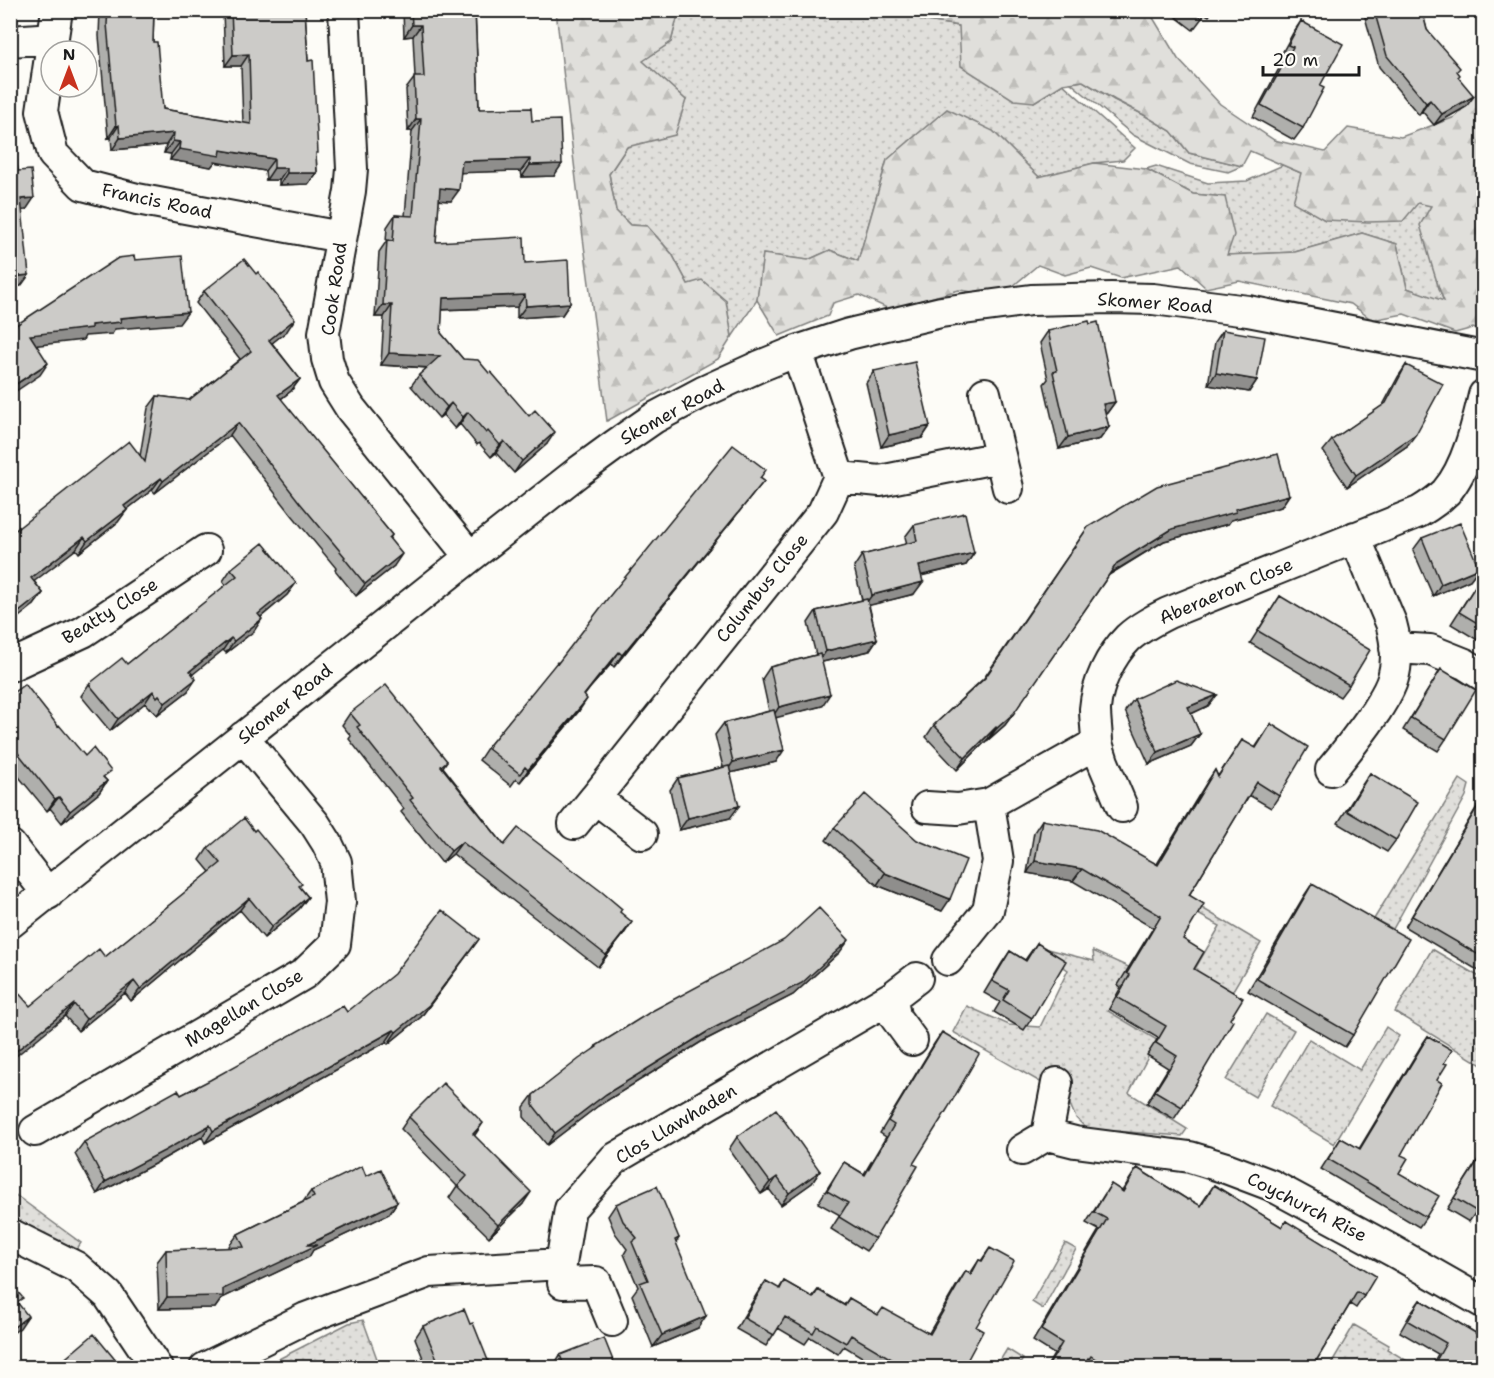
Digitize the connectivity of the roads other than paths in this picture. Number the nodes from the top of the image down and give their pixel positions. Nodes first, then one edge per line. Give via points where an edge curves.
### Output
1 (344, 10) edge
2 (55, 24) edge
3 (10, 40) edge
4 (341, 237) junction
5 (798, 351) junction
6 (1484, 357) edge
7 (985, 393) dead end
8 (1484, 395) edge
9 (1000, 457) junction
10 (839, 477) junction
11 (1008, 488) dead end
12 (1355, 537) junction
13 (206, 550) dead end
14 (470, 557) junction
15 (1395, 648) junction
16 (10, 666) edge
17 (1484, 676) edge
18 (243, 737) junction
19 (1097, 742) junction
20 (1331, 770) dead end
21 (595, 798) junction
22 (989, 804) junction
23 (927, 807) dead end
24 (1122, 807) dead end
25 (574, 824) dead end
26 (642, 834) dead end
27 (10, 844) edge
28 (48, 894) junction
29 (10, 923) edge
30 (948, 960) dead end
31 (917, 978) dead end
32 (892, 997) junction
33 (912, 1041) dead end
34 (1057, 1083) dead end
35 (35, 1131) dead end
36 (10, 1234) edge
37 (564, 1285) junction
38 (1484, 1303) edge
39 (612, 1321) dead end
40 (157, 1368) edge
41 (205, 1368) edge

1 - 4 street, Cook Road via 352,170
2 - 3 street
2 - 4 street, Francis Road via 42,111 53,154 83,185 137,199
4 - 14 street, Cook Road via 324,333 334,382 351,409
5 - 6 street, Skomer Road via 941,312 1031,300 1111,298 1248,311
5 - 10 street
5 - 14 street, Skomer Road via 654,418
7 - 9 street
8 - 12 street, Aberaeron Close via 1470,447 1448,490 1419,512
9 - 10 street via 880,481
9 - 11 street
10 - 21 street, Columbus Close via 823,512
12 - 15 street via 1391,623
12 - 19 street, Aberaeron Close via 1168,613 1128,638 1104,673 1098,693
13 - 16 street, Beatty Close via 83,632
14 - 18 street, Skomer Road
15 - 17 street via 1430,650
15 - 20 street via 1393,679 1386,696
18 - 28 street, Skomer Road
18 - 35 street, Magellan Close via 315,824 336,862 340,902 335,944 304,975
19 - 22 street
19 - 24 street, Aberaeron Close
21 - 25 street, Columbus Close
21 - 26 street
22 - 23 street via 958,809
22 - 30 street via 998,861 988,910
27 - 28 street
28 - 29 street, Skomer Road
31 - 32 street, Clos Llawhaden
32 - 33 street via 895,1017
32 - 37 street, Clos Llawhaden via 614,1159 570,1209
34 - 38 street, Coychurch Rise via 1035,1143 1075,1142 1190,1157 1226,1168 1271,1185
36 - 40 street via 76,1267 108,1295
37 - 39 street via 596,1282
37 - 41 street via 429,1272 306,1318

